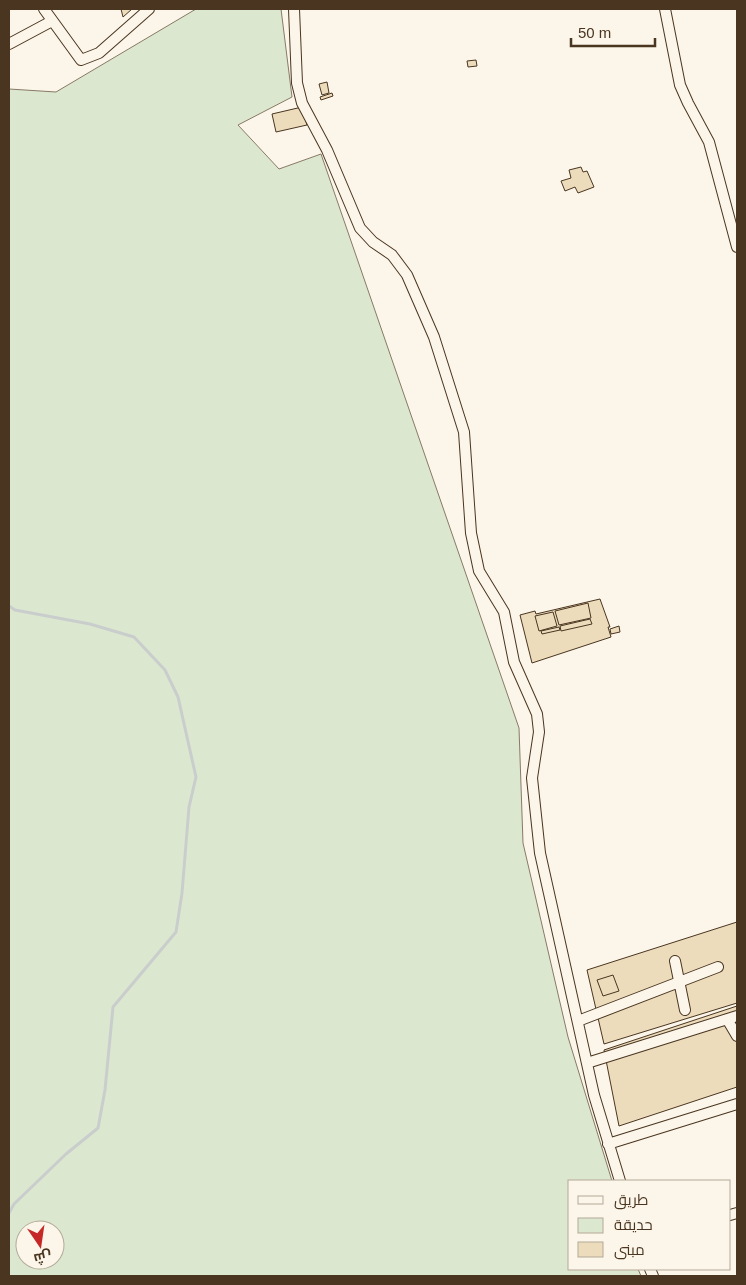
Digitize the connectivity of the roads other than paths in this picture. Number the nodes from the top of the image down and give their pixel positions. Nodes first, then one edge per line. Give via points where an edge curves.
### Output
1 (44, 9) edge
2 (149, 9) edge
3 (294, 9) edge
4 (665, 9) edge
5 (52, 21) junction
6 (9, 44) edge
7 (737, 247) edge
8 (675, 961) dead end
9 (718, 967) dead end
10 (679, 984) junction
11 (685, 1010) dead end
12 (737, 1016) edge
13 (726, 1020) junction
14 (578, 1021) junction
15 (737, 1036) edge
16 (587, 1063) junction
17 (737, 1104) edge
18 (608, 1144) junction
19 (620, 1180) edge

1 - 5 street
2 - 5 street via 99,53 81,60
3 - 14 street via 297,83 302,103 327,150 360,228 392,256 407,275 434,337 464,432 471,533 479,571 504,612 516,667 537,714 532,778 535,821
4 - 7 street via 680,85 709,142
5 - 6 street
8 - 10 street
9 - 10 street
10 - 11 street
10 - 14 street
12 - 13 street
13 - 15 street
13 - 16 street
14 - 16 street
16 - 18 street
17 - 18 street
18 - 19 street

